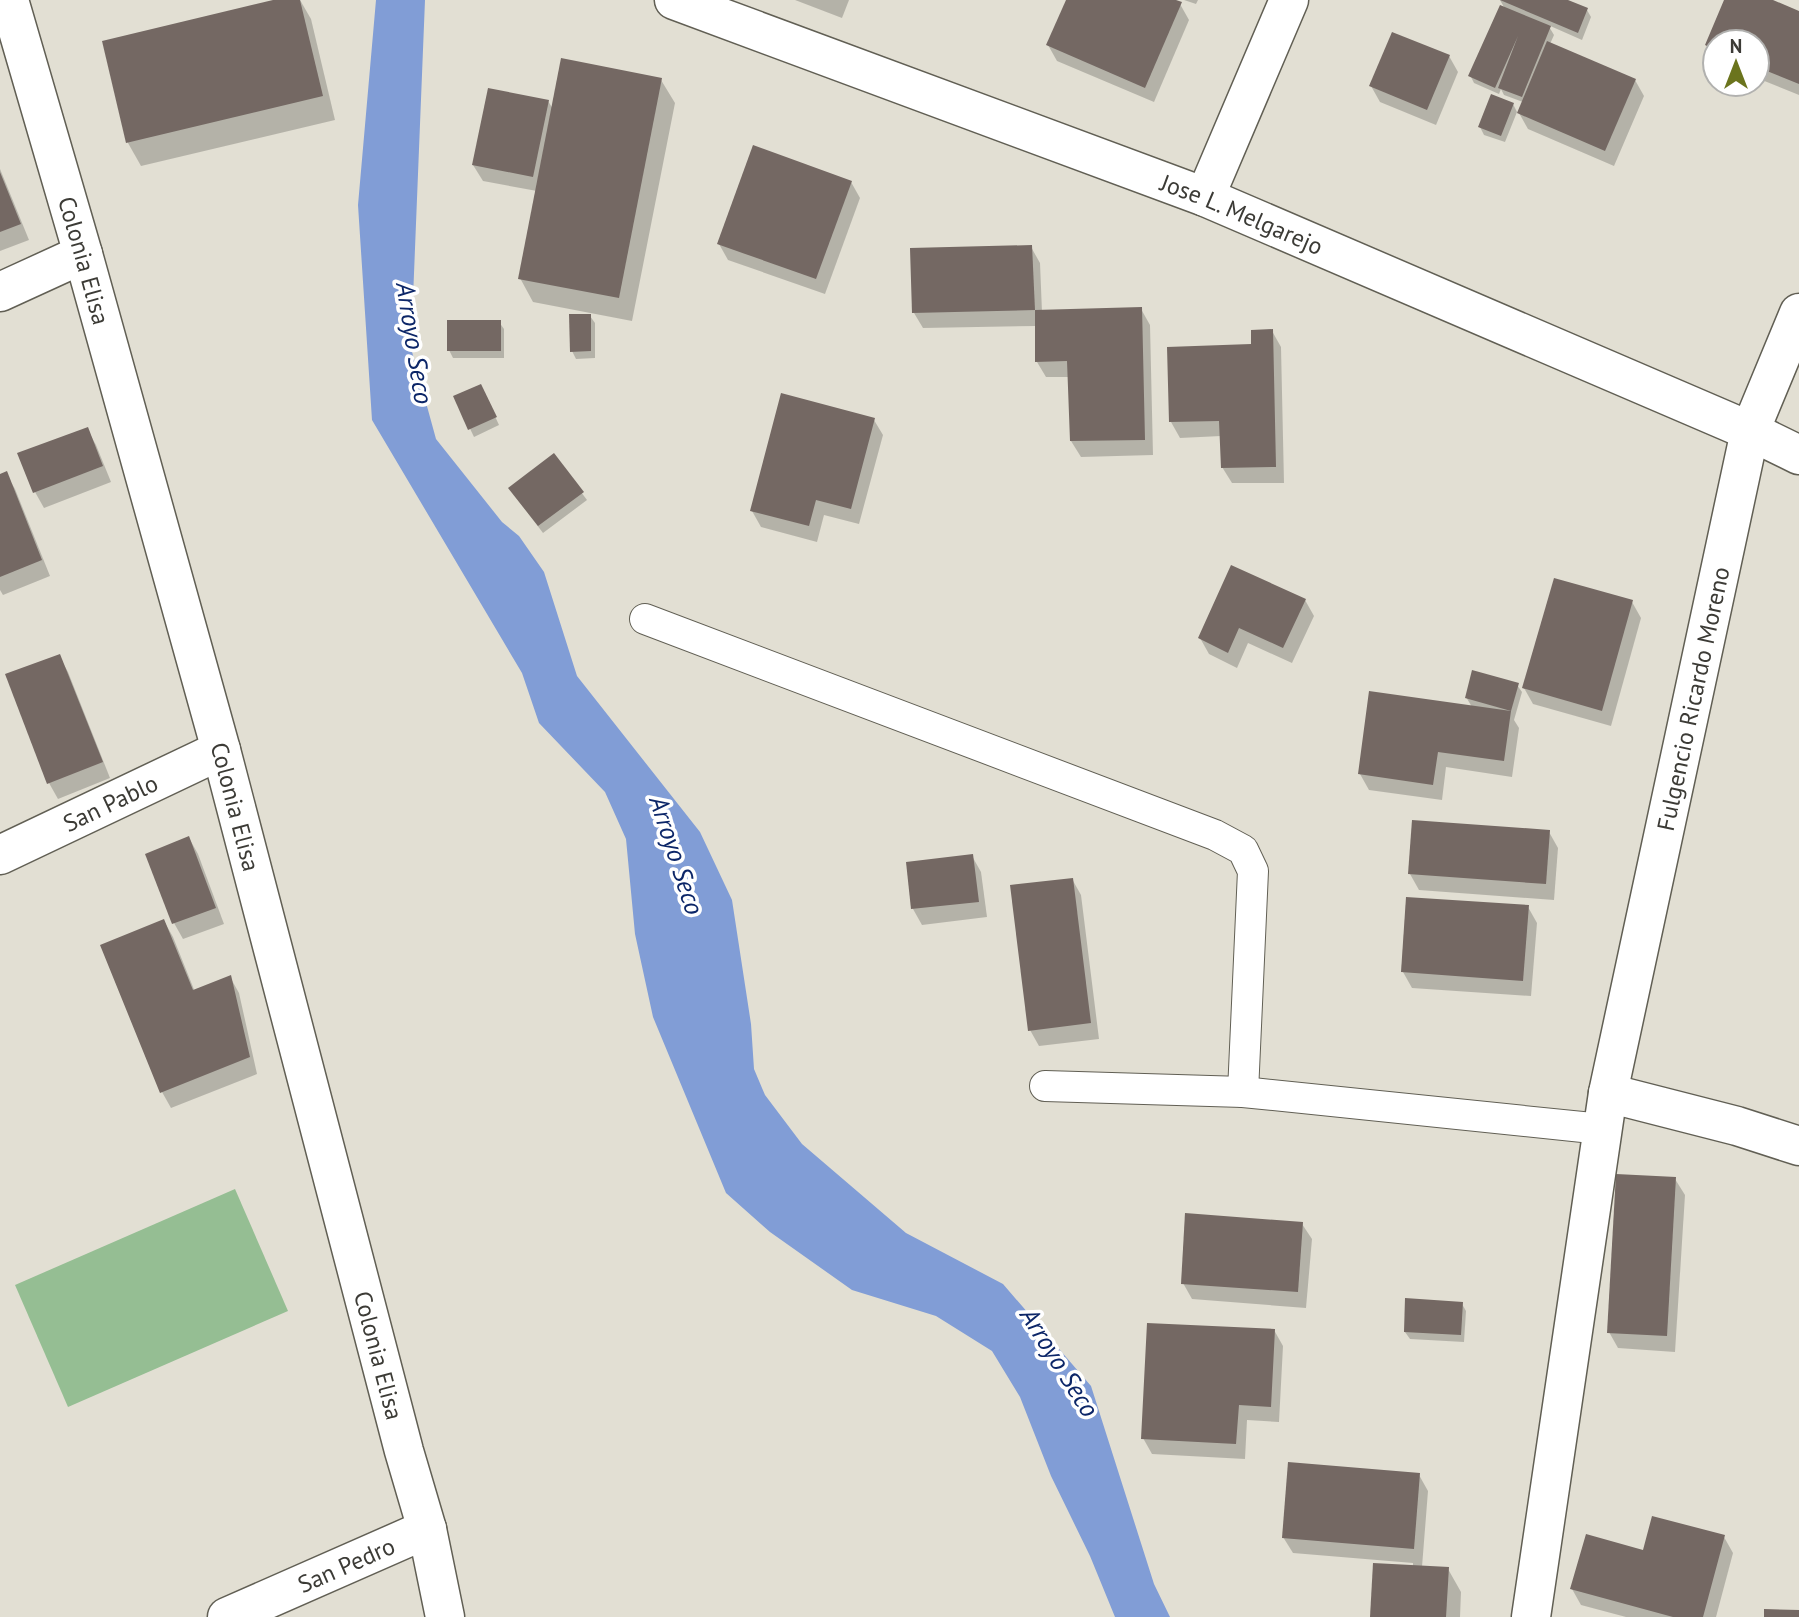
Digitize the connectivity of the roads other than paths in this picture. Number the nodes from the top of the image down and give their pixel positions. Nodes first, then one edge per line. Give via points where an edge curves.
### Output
1 (9, 0) edge
2 (674, 0) edge
3 (1289, 0) edge
4 (1205, 197) junction
5 (83, 254) junction
6 (0, 292) edge
7 (1799, 313) edge
8 (1750, 431) junction
9 (1799, 455) edge
10 (645, 619) dead end
11 (221, 750) junction
12 (0, 855) edge
13 (1045, 1086) dead end
14 (1242, 1092) junction
15 (1605, 1111) junction
16 (1799, 1146) edge
17 (427, 1529) junction
18 (227, 1617) edge
19 (445, 1617) edge
20 (1531, 1617) edge

1 - 5 street, Colonia Elisa
2 - 4 street, Jose L. Melgarejo
3 - 4 street
4 - 8 street, Jose L. Melgarejo
5 - 6 street
5 - 11 street, Colonia Elisa
7 - 8 street, Fulgencio Ricardo Moreno
8 - 9 street, Jose L. Melgarejo
8 - 15 street, Fulgencio Ricardo Moreno
10 - 14 lane via 1215,835 1242,850 1253,871
11 - 12 street, San Pablo
11 - 17 street, Colonia Elisa
13 - 14 lane
14 - 15 lane
15 - 16 street via 1737,1126
15 - 20 street, Fulgencio Ricardo Moreno
17 - 18 street, San Pedro
17 - 19 street, Colonia Elisa

